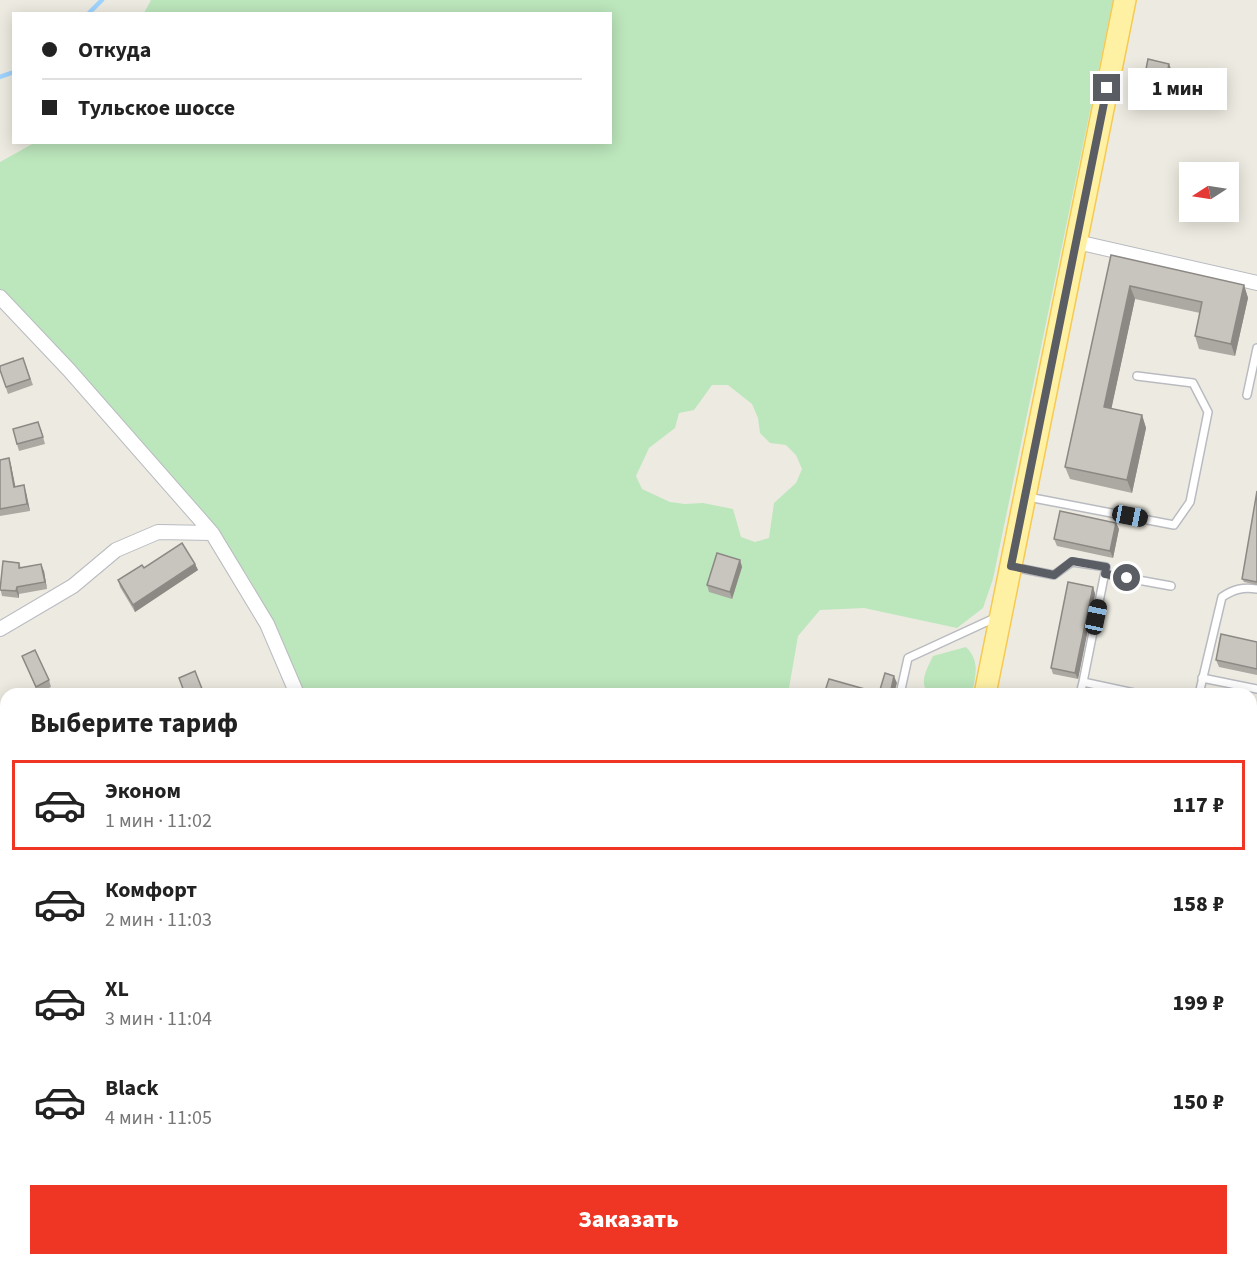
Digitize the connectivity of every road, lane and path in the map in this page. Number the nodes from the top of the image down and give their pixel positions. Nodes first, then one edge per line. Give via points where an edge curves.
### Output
1 (1125, 0) edge
2 (1077, 242) junction
3 (1257, 283) edge
4 (0, 297) edge
5 (1257, 348) edge
6 (1137, 376) dead end
7 (1247, 395) dead end
8 (1025, 496) junction
9 (212, 533) junction
10 (1011, 566) junction
11 (1105, 574) junction
12 (1171, 586) dead end
13 (1257, 589) edge
14 (1002, 614) junction
15 (0, 629) edge
16 (1202, 678) junction
17 (1083, 682) junction
18 (294, 688) edge
19 (901, 688) edge
20 (986, 688) edge
21 (1082, 688) edge
22 (1111, 688) edge
23 (1200, 688) edge
24 (1252, 688) edge

1 - 2 main road
2 - 3 street
2 - 8 main road
4 - 9 street
5 - 7 lane
6 - 8 lane via 1193,383 1208,412 1190,502 1174,525
8 - 10 main road
9 - 15 street via 159,532 116,550 73,586
9 - 18 street via 267,624
10 - 11 lane via 1054,575 1072,561 1106,567
10 - 14 main road
11 - 12 lane
11 - 17 lane
13 - 16 lane via 1232,590 1222,597
14 - 19 lane via 908,658
14 - 20 main road
16 - 23 lane
16 - 24 lane
17 - 21 lane
17 - 22 lane

